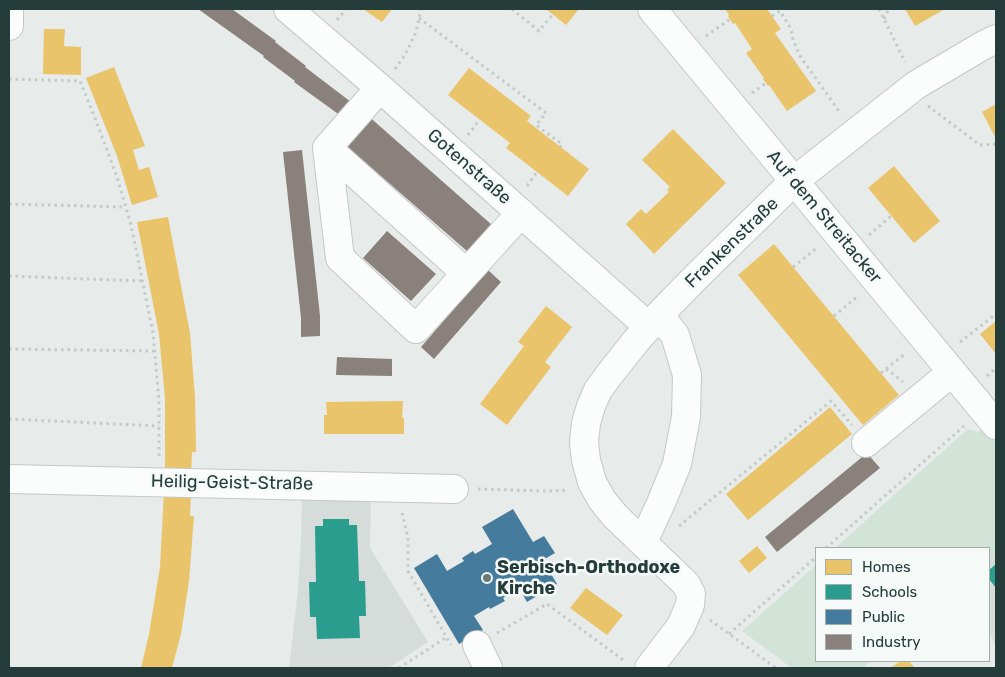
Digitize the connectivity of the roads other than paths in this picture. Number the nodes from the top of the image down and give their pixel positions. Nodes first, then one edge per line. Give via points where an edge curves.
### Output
1 (10, 9) edge
2 (288, 9) edge
3 (652, 9) edge
4 (9, 26) edge
5 (996, 39) edge
6 (380, 88) junction
7 (327, 148) junction
8 (794, 181) junction
9 (521, 213) junction
10 (466, 273) junction
11 (654, 321) junction
12 (939, 356) junction
13 (990, 417) edge
14 (866, 443) road end
15 (9, 479) edge
16 (454, 489) road end
17 (647, 546) junction
18 (638, 665) edge

1 - 4 street
2 - 6 street, Gotenstraße
3 - 8 street, Auf dem Streitacker
5 - 8 street, Frankenstraße via 912,88
6 - 7 street
6 - 9 street, Gotenstraße
7 - 10 street
7 - 10 street via 340,258 416,329
8 - 11 street, Frankenstraße
8 - 12 street, Auf dem Streitacker
9 - 10 street
9 - 11 street, Gotenstraße
11 - 17 street, Gotenstraße via 675,334 687,375 686,417 677,464
11 - 17 street, Frankenstraße via 598,390 586,423 584,443 586,460 602,500
12 - 13 street, Auf dem Streitacker
12 - 14 street
15 - 16 street, Heilig-Geist-Straße
17 - 18 street, Frankenstraße via 686,584 691,594 681,626

